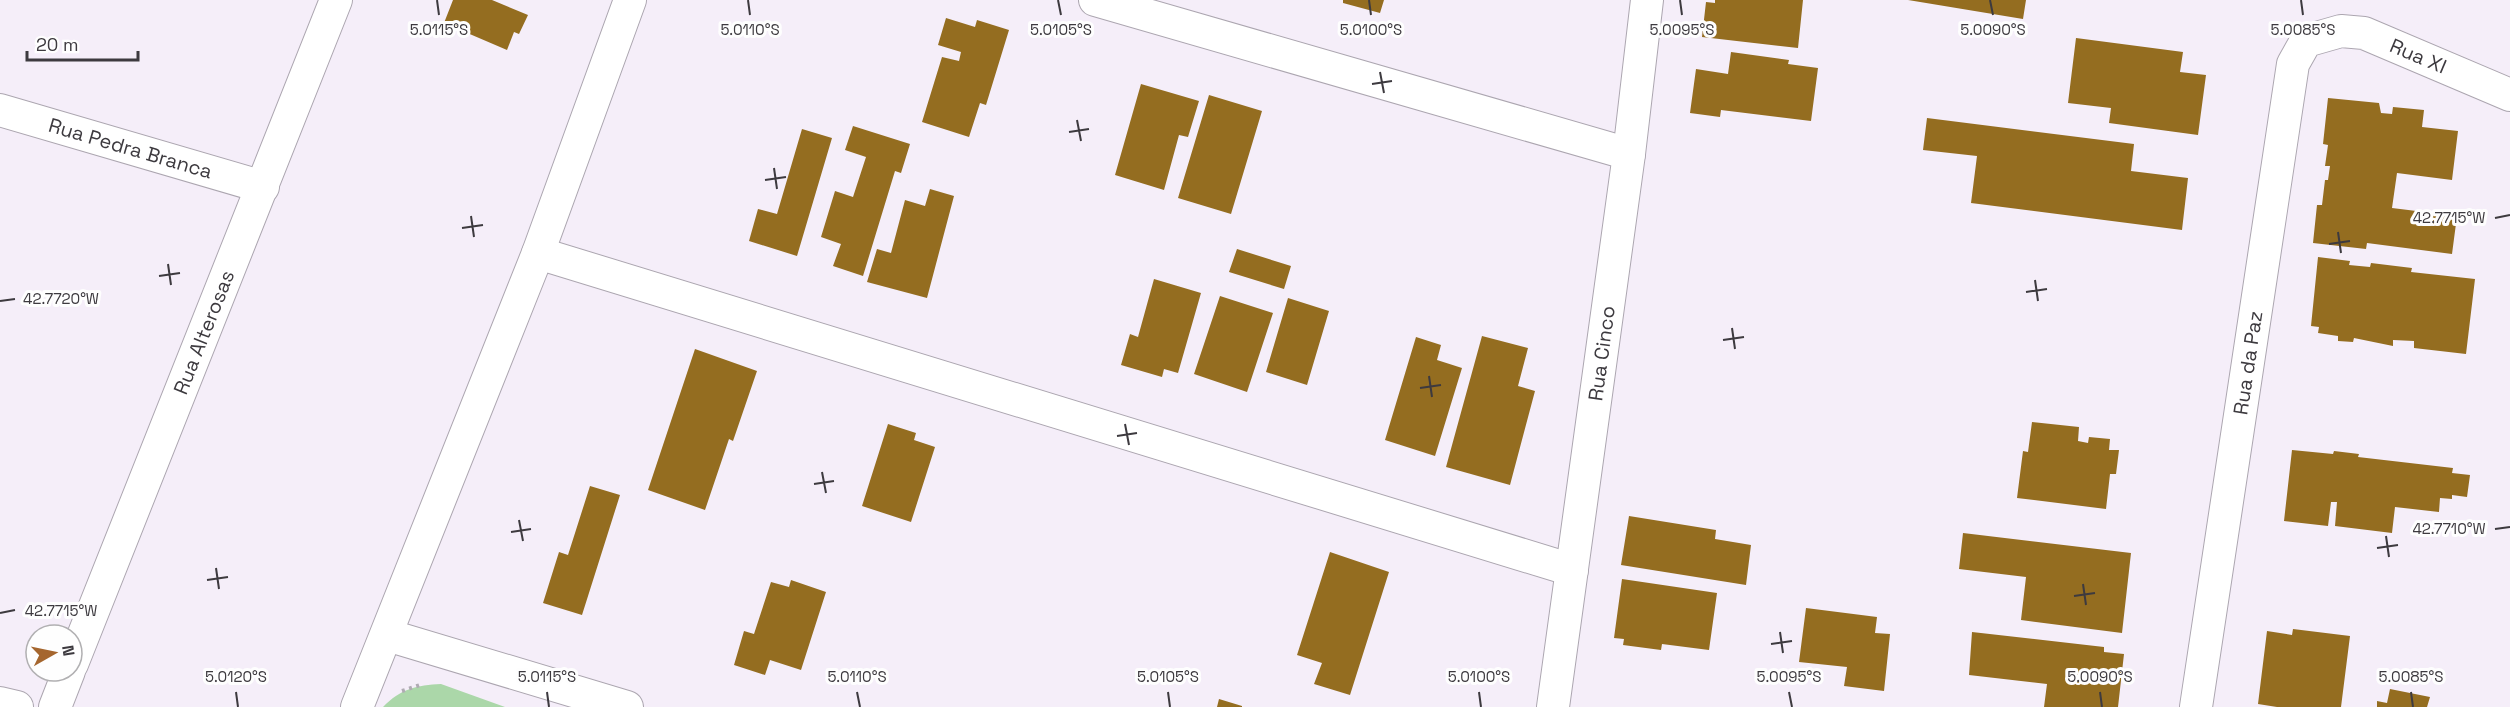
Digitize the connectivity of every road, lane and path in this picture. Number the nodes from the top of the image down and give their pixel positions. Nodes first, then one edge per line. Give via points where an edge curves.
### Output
1 (336, 0) edge
2 (630, 0) edge
3 (1095, 0) edge
4 (1647, 0) edge
5 (2324, 34) joint
6 (2510, 95) edge
7 (0, 110) edge
8 (1629, 154) junction
9 (263, 187) junction
10 (538, 253) junction
11 (1572, 570) junction
12 (84, 634) edge
13 (387, 635) junction
14 (64, 683) edge
15 (430, 684) dead end
16 (400, 692) dead end
17 (0, 703) edge
18 (624, 706) edge
19 (17, 707) edge
20 (55, 707) edge
21 (357, 707) edge
22 (1553, 707) edge
23 (2196, 707) edge

1 - 9 street, Rua Alterosas
2 - 10 street
3 - 8 street
4 - 8 street, Rua Cinco
5 - 6 street, Rua XI via 2364,33
5 - 23 street, Rua da Paz via 2306,41 2293,64
7 - 9 street, Rua Pedra Branca
8 - 11 street, Rua Cinco
9 - 12 street, Rua Alterosas
10 - 11 street
10 - 13 street
11 - 22 street, Rua Cinco
13 - 18 street
13 - 21 street
14 - 20 street
15 - 16 path
17 - 19 street

